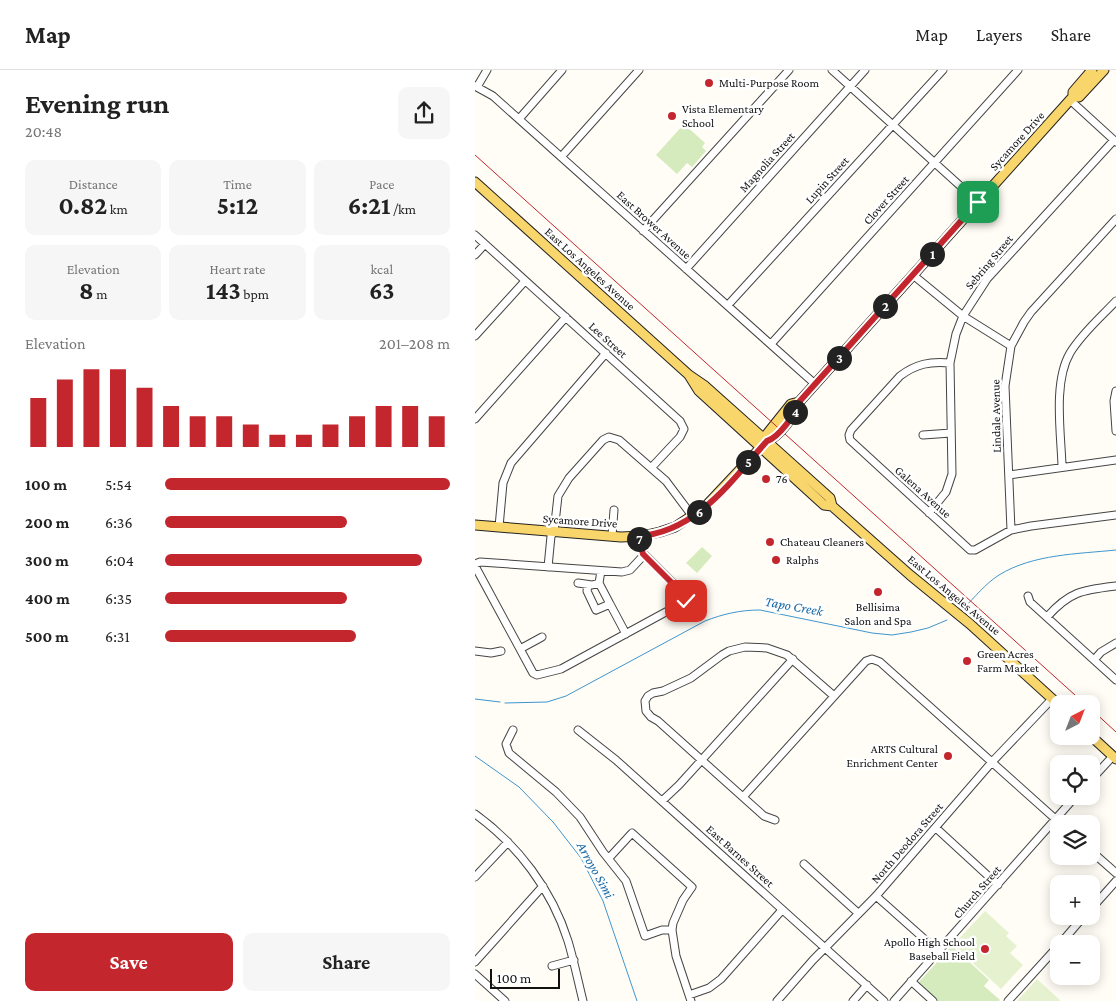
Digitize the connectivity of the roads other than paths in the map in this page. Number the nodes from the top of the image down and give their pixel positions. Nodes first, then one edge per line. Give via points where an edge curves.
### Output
1 (487, 70) edge
2 (562, 70) edge
3 (639, 70) edge
4 (789, 70) edge
5 (832, 70) edge
6 (865, 70) edge
7 (943, 70) edge
8 (1018, 70) edge
9 (1092, 70) edge
10 (1104, 70) edge
11 (851, 86) junction
12 (476, 87) edge
13 (1072, 99) junction
14 (519, 119) junction
15 (893, 125) junction
16 (1115, 141) edge
17 (561, 157) junction
18 (934, 163) junction
19 (475, 182) edge
20 (978, 202) junction
21 (1116, 219) edge
22 (643, 230) junction
23 (475, 236) edge
24 (485, 244) junction
25 (475, 254) edge
26 (686, 269) junction
27 (913, 275) junction
28 (525, 281) junction
29 (1116, 301) edge
30 (728, 305) junction
31 (963, 316) junction
32 (566, 317) junction
33 (475, 336) edge
34 (771, 344) junction
35 (1011, 346) junction
36 (606, 353) junction
37 (950, 363) junction
38 (815, 384) junction
39 (1116, 392) edge
40 (475, 419) edge
41 (1116, 431) edge
42 (951, 433) junction
43 (923, 435) dead end
44 (764, 444) junction
45 (1116, 460) edge
46 (1062, 466) junction
47 (651, 468) junction
48 (1009, 475) junction
49 (614, 510) dead end
50 (929, 513) junction
51 (1116, 515) edge
52 (693, 517) junction
53 (475, 525) edge
54 (499, 527) junction
55 (1011, 530) junction
56 (554, 532) junction
57 (612, 536) junction
58 (638, 536) junction
59 (644, 555) junction
60 (475, 565) edge
61 (548, 567) junction
62 (601, 571) junction
63 (599, 582) junction
64 (578, 583) dead end
65 (588, 585) junction
66 (1116, 586) edge
67 (1029, 596) dead end
68 (610, 604) junction
69 (1047, 617) junction
70 (626, 634) junction
71 (542, 637) dead end
72 (1116, 643) edge
73 (520, 649) junction
74 (475, 651) edge
75 (501, 651) dead end
76 (793, 659) junction
77 (1094, 660) junction
78 (1116, 680) edge
79 (834, 696) junction
80 (1050, 697) edge
81 (1050, 707) edge
82 (513, 730) dead end
83 (578, 730) dead end
84 (1100, 745) edge
85 (1114, 758) edge
86 (702, 760) junction
87 (992, 762) junction
88 (1100, 771) edge
89 (743, 798) junction
90 (662, 801) junction
91 (475, 814) edge
92 (1051, 815) edge
93 (775, 820) dead end
94 (936, 828) junction
95 (1050, 831) edge
96 (508, 842) junction
97 (609, 858) junction
98 (1100, 859) edge
99 (804, 864) dead end
100 (1116, 873) edge
101 (475, 878) edge
102 (1116, 881) edge
103 (998, 885) junction
104 (543, 886) junction
105 (876, 896) junction
106 (1100, 899) edge
107 (782, 910) junction
108 (858, 913) junction
109 (1077, 925) edge
110 (672, 930) junction
111 (1067, 935) edge
112 (826, 949) junction
113 (939, 952) junction
114 (1050, 954) edge
115 (574, 960) junction
116 (475, 962) edge
117 (552, 966) dead end
118 (475, 974) edge
119 (911, 981) junction
120 (867, 986) junction
121 (690, 998) edge
122 (505, 1001) edge
123 (583, 1001) edge
124 (777, 1001) edge
125 (853, 1001) edge
126 (884, 1001) edge
127 (894, 1001) edge
128 (933, 1001) edge
129 (1007, 1001) edge

1 - 12 street
2 - 14 street
3 - 17 street
4 - 22 street via 780,74
5 - 11 street
6 - 11 street, Magnolia Street
7 - 15 street, Lupin Street
8 - 18 street, Clover Street
9 - 13 main road, Sycamore Drive via 1073,92
10 - 13 main road, Sycamore Drive via 1079,97
11 - 15 street
11 - 26 street, Magnolia Street
12 - 14 street, East Brower Avenue via 493,96
13 - 16 street
13 - 20 main road, Sycamore Drive
14 - 17 street, East Brower Avenue
15 - 18 street
15 - 30 street, Lupin Street
16 - 31 street, Sebring Street via 987,279
17 - 22 street, East Brower Avenue
18 - 20 street
18 - 34 street, Clover Street
19 - 44 main road, East Los Angeles Avenue via 689,375 699,391
20 - 27 main road, Sycamore Drive
21 - 35 street, Lindale Avenue via 1031,312
22 - 26 street, East Brower Avenue
23 - 24 street, Lee Street
24 - 25 street
24 - 28 street, Lee Street
26 - 30 street, East Brower Avenue
27 - 31 street
27 - 38 main road, Sycamore Drive
28 - 32 street, Lee Street
28 - 33 street
29 - 46 street via 1080,339 1065,364 1060,394
30 - 34 street, East Brower Avenue
31 - 35 street
31 - 37 street, Sebring Street
32 - 36 street, Lee Street
32 - 40 street
34 - 38 street, East Brower Avenue
35 - 48 street, Lindale Avenue via 1005,386
36 - 47 street, Lee Street via 683,425 681,437
36 - 54 street via 511,463 503,483
37 - 42 street, Sebring Street
37 - 50 street, Galena Avenue via 925,363 907,371 849,435 854,445
38 - 44 main road, Sycamore Drive via 773,440
39 - 41 street
42 - 43 street
42 - 50 street, Sebring Street via 951,482
44 - 52 main road, Sycamore Drive via 715,498
44 - 80 main road, East Los Angeles Avenue via 830,498 832,506
45 - 46 street
46 - 48 street
47 - 52 street
47 - 56 street via 619,440 605,439 562,488 556,504
48 - 55 street, Lindale Avenue
49 - 57 street
50 - 55 street, Galena Avenue via 970,550
51 - 55 street, Galena Avenue
52 - 58 main road, Sycamore Drive via 675,527
53 - 54 main road, Sycamore Drive
54 - 56 main road, Sycamore Drive
56 - 57 main road, Sycamore Drive
56 - 61 street
57 - 58 main road, Sycamore Drive
58 - 59 street
59 - 62 street via 627,572
59 - 70 street via 687,598
60 - 61 street via 480,562
60 - 73 street
61 - 62 street
62 - 63 street
63 - 65 street
63 - 68 street
64 - 65 street
65 - 68 street via 587,591 596,610
66 - 69 street via 1076,593 1057,605
67 - 69 street via 1029,602
68 - 70 street
69 - 77 street
70 - 73 street via 561,669 537,675
71 - 73 street
72 - 77 street
74 - 75 street
76 - 79 street
76 - 86 street
76 - 86 street via 767,648 738,648 722,655 691,678 648,696 645,703 648,715
77 - 78 street
79 - 87 street via 866,661 877,661
79 - 89 street
81 - 87 street, North Deodora Street
82 - 97 street via 506,744 509,753 556,792
83 - 90 street, East Barnes Street
84 - 85 main road
85 - 88 street
86 - 89 street
86 - 90 street
87 - 92 street
87 - 94 street, North Deodora Street
89 - 93 street via 764,816
90 - 107 street, East Barnes Street
91 - 96 street
94 - 103 street
94 - 105 street, North Deodora Street
95 - 103 street, Church Street
96 - 101 street
96 - 104 street
97 - 110 street via 627,884 645,936
97 - 110 street via 632,833 692,887 683,900
98 - 100 street
99 - 108 street
102 - 106 street
103 - 113 street, Church Street
104 - 115 street via 561,922
104 - 116 street
105 - 108 street, North Deodora Street
105 - 113 street
107 - 112 street, East Barnes Street
107 - 121 street via 721,979
108 - 112 street, North Deodora Street
109 - 111 street
110 - 121 street via 675,956
112 - 120 street, East Barnes Street
112 - 124 street, North Deodora Street
113 - 119 street, Church Street
114 - 129 street
115 - 117 street
115 - 123 street
118 - 122 street
119 - 127 street, Church Street
119 - 128 street
120 - 125 street
120 - 126 street, East Barnes Street

